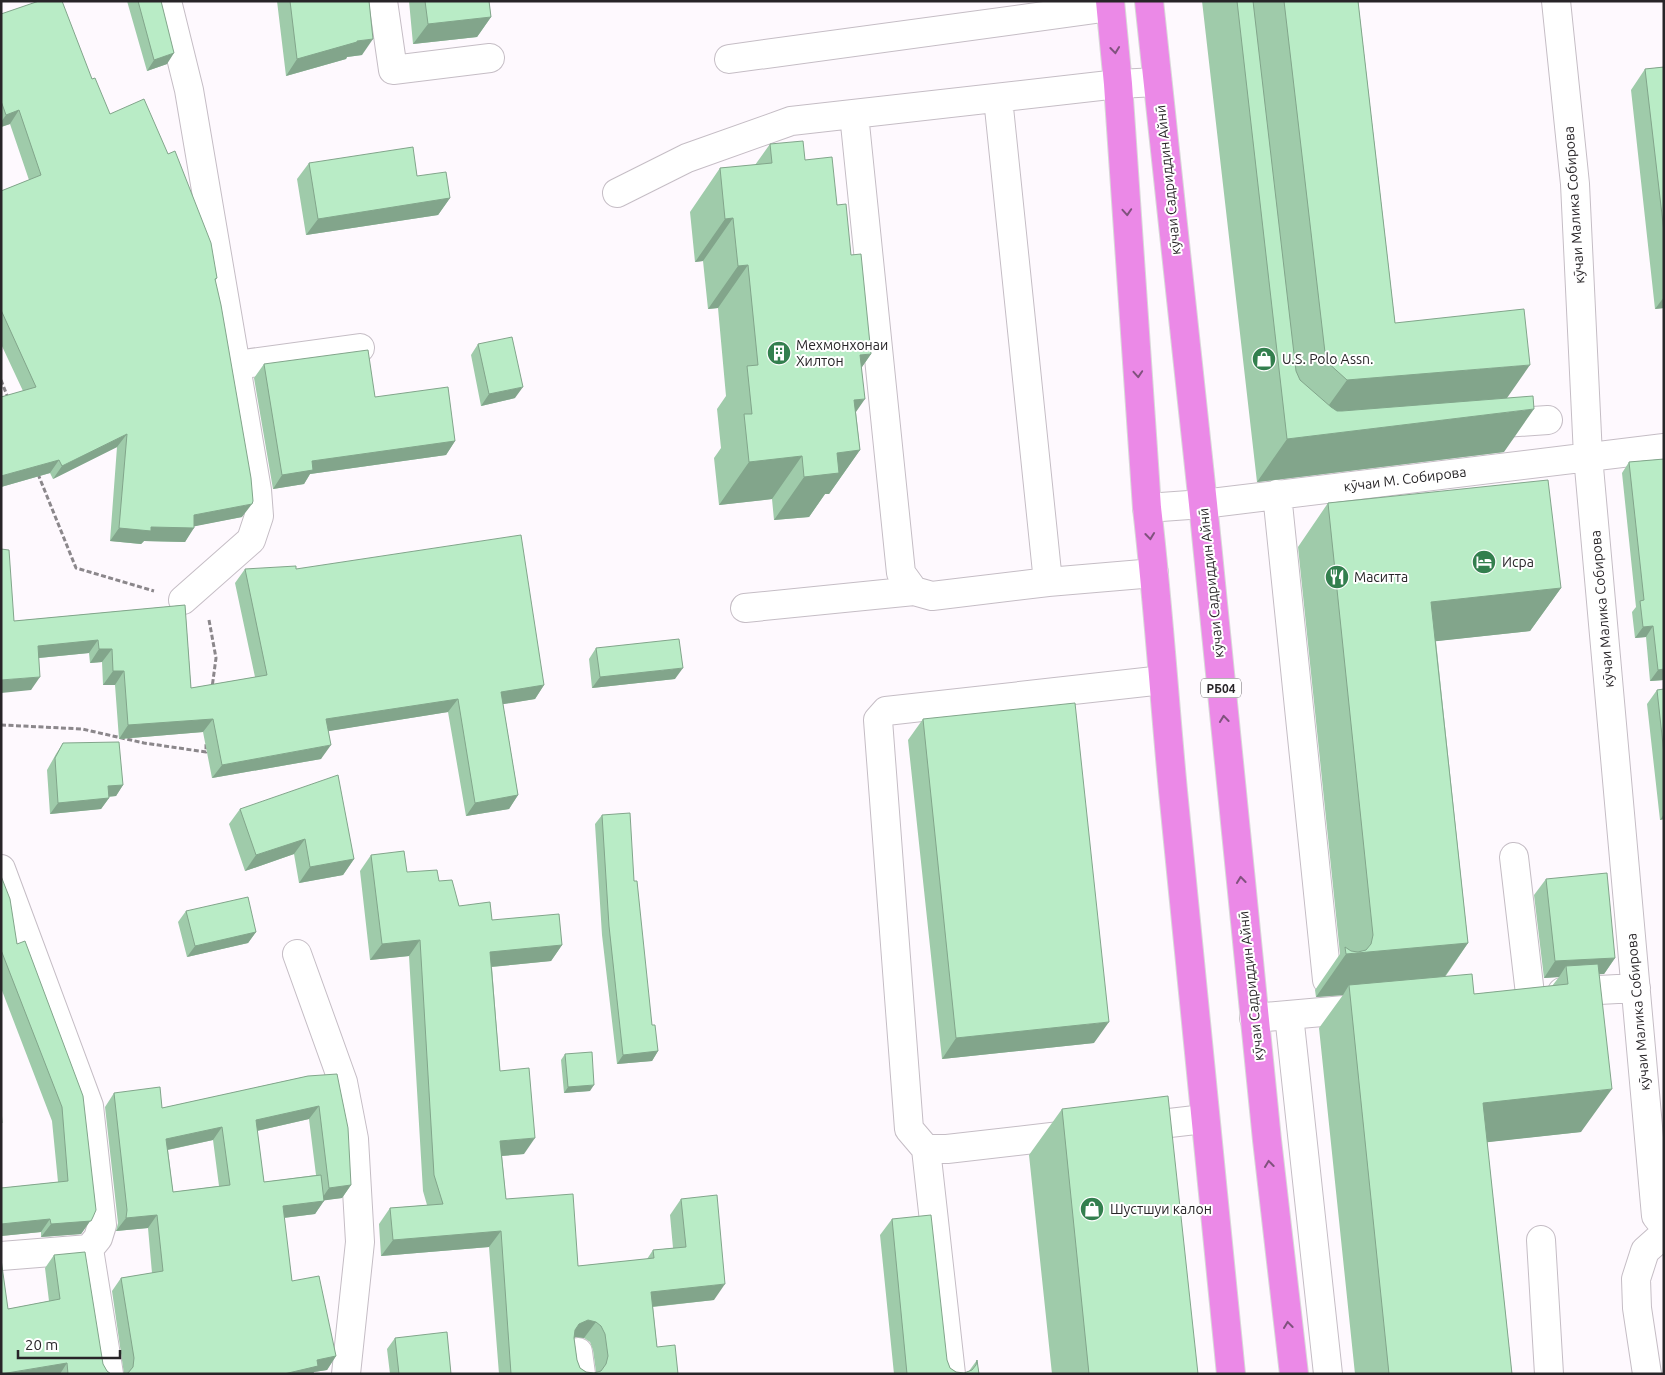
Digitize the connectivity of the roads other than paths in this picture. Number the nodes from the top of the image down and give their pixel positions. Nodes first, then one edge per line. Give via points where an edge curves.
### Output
1 (167, 1) edge
2 (383, 1) edge
3 (1149, 1) edge
4 (1556, 1) edge
5 (1110, 4) edge
6 (490, 58) dead end
7 (729, 59) dead end
8 (1157, 82) junction
9 (1118, 84) junction
10 (998, 98) junction
11 (854, 114) junction
12 (616, 193) dead end
13 (360, 348) dead end
14 (236, 365) junction
15 (1548, 420) dead end
16 (1469, 426) edge
17 (1664, 448) edge
18 (1588, 456) junction
19 (1277, 494) junction
20 (1203, 504) junction
21 (1147, 508) junction
22 (1154, 573) junction
23 (1048, 582) junction
24 (914, 591) junction
25 (183, 600) road end
26 (745, 608) dead end
27 (1163, 680) junction
28 (1514, 857) dead end
29 (1, 869) edge
30 (297, 954) dead end
31 (1327, 980) dead end
32 (1636, 988) junction
33 (1395, 1006) edge
34 (1289, 1015) junction
35 (1254, 1018) junction
36 (1204, 1119) junction
37 (926, 1149) junction
38 (1661, 1225) edge
39 (1541, 1240) dead end
40 (89, 1249) junction
41 (1, 1256) edge
42 (109, 1374) edge
43 (346, 1374) edge
44 (951, 1374) edge
45 (1231, 1374) edge
46 (1294, 1374) edge
47 (1328, 1374) edge
48 (1549, 1374) edge
49 (1647, 1374) edge

1 - 14 street via 189,90
2 - 6 street via 393,70
3 - 8 highway, кӯчаи Садриддин Айнӣ / РБ04
4 - 18 street, кӯчаи Малика Собирова via 1575,184
5 - 7 street
5 -> 9 highway
8 - 9 street
8 - 20 highway, кӯчаи Садриддин Айнӣ / РБ04
9 - 10 street
9 -> 21 highway
10 - 11 street
10 - 23 street
11 - 12 street via 791,121 687,158
11 - 24 street via 901,573
13 - 14 street
14 - 25 street via 259,516 251,540
15 - 16 street
17 - 18 street, кӯчаи М. Собирова
18 - 19 street, кӯчаи М. Собирова
18 - 32 street, кӯчаи Малика Собирова
19 - 20 street, кӯчаи М. Собирова
19 - 31 street
20 - 21 street, кӯчаи М. Собирова
35 -> 20 highway, кӯчаи Садриддин Айнӣ / РБ04
21 -> 22 highway
22 - 23 street
22 - 27 highway
23 - 24 street via 932,596
24 - 26 street
27 - 36 highway
27 - 37 street via 886,711 878,720 909,1129
28 - 32 street via 1520,995
29 - 40 street via 89,1106 102,1225 98,1238
30 - 43 street via 343,1082 354,1139 360,1242
32 - 38 street, кӯчаи Малика Собирова
33 - 34 street
34 - 35 street
34 - 47 street
46 -> 35 highway, кӯчаи Садриддин Айнӣ / РБ04
36 - 37 street
36 - 45 highway
37 - 44 street
38 - 49 street via 1646,1251 1636,1279
39 - 48 street
40 - 41 street
40 - 42 street

